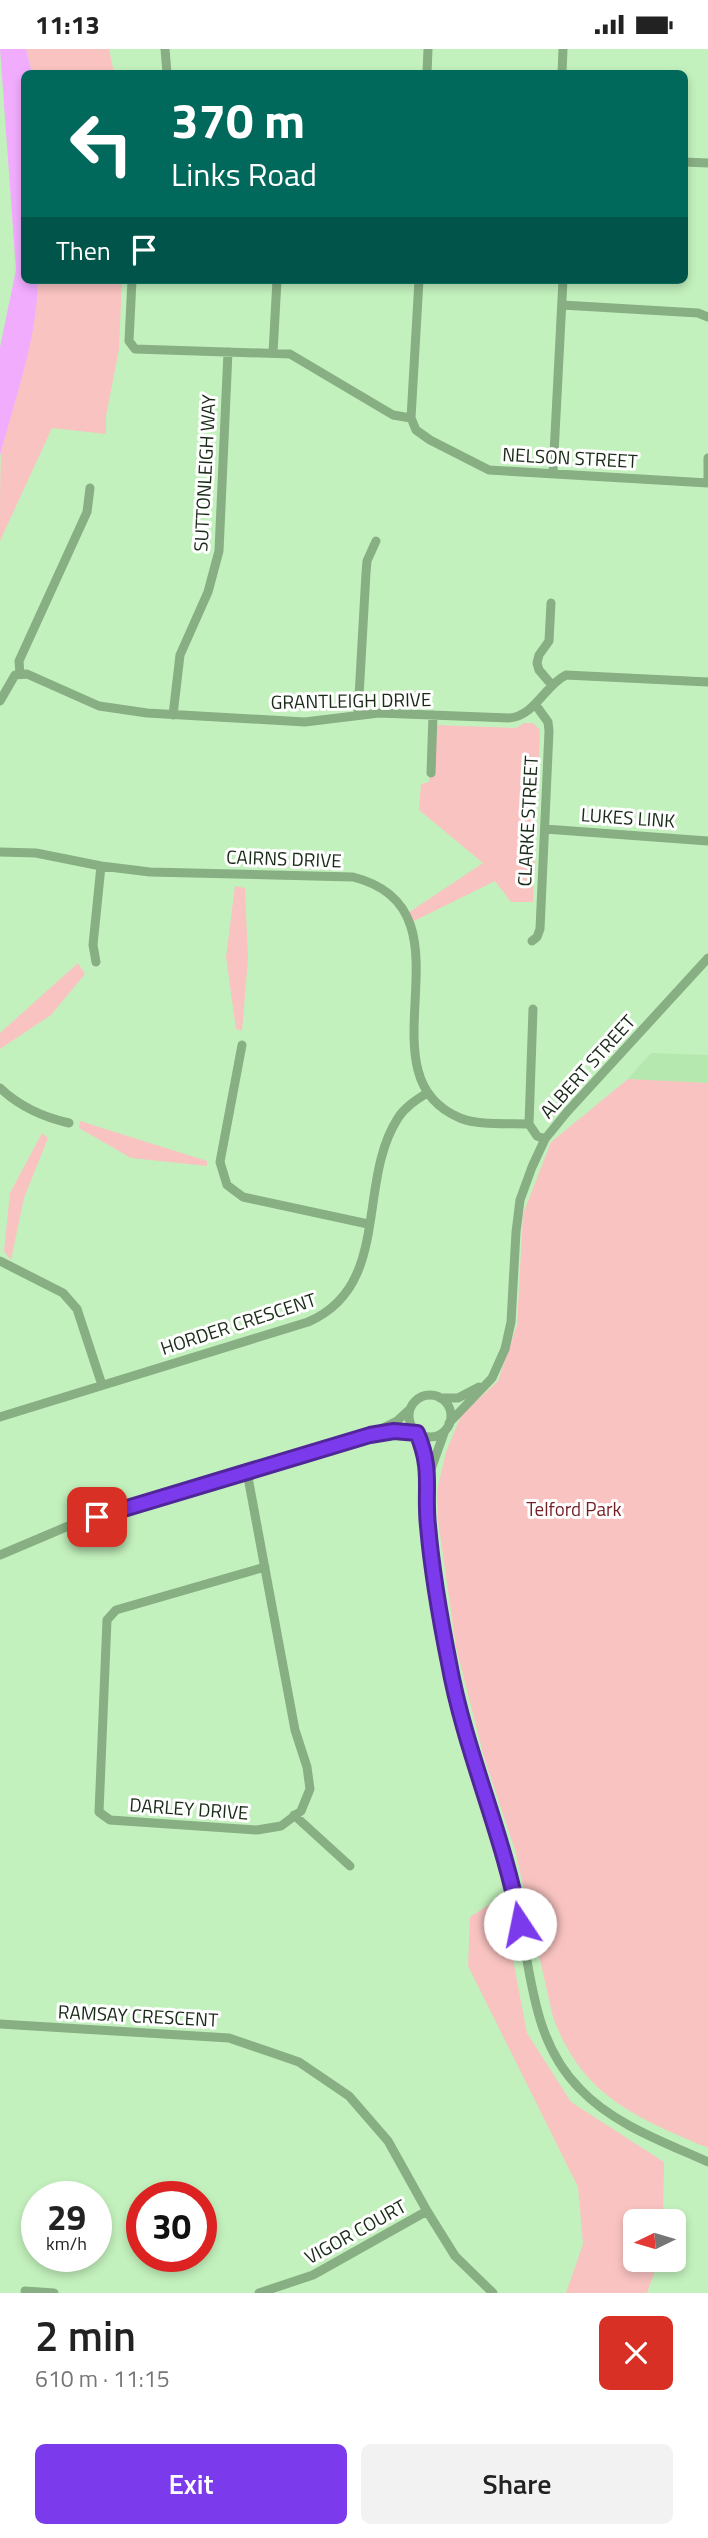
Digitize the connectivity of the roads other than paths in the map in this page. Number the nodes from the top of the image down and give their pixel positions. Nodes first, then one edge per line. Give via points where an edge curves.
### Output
1 (165, 49) edge
2 (428, 49) edge
3 (563, 49) edge
4 (167, 70) edge
5 (427, 70) edge
6 (562, 70) edge
7 (688, 162) edge
8 (708, 163) edge
9 (132, 284) edge
10 (277, 284) edge
11 (419, 284) edge
12 (562, 284) edge
13 (562, 305) junction
14 (708, 317) edge
15 (228, 352) junction
16 (273, 353) junction
17 (411, 418) junction
18 (708, 458) edge
19 (553, 473) junction
20 (708, 482) edge
21 (90, 488) dead end
22 (376, 541) dead end
23 (551, 603) dead end
24 (20, 674) junction
25 (708, 682) edge
26 (551, 684) junction
27 (0, 701) edge
28 (535, 704) junction
29 (358, 714) junction
30 (173, 715) junction
31 (433, 715) junction
32 (431, 773) dead end
33 (545, 829) junction
34 (708, 841) edge
35 (0, 852) edge
36 (101, 866) junction
37 (532, 941) dead end
38 (708, 958) edge
39 (96, 962) dead end
40 (533, 1009) dead end
41 (242, 1045) dead end
42 (0, 1088) edge
43 (426, 1093) junction
44 (69, 1123) dead end
45 (529, 1124) junction
46 (545, 1139) junction
47 (368, 1224) junction
48 (0, 1261) edge
49 (492, 1378) junction
50 (102, 1385) junction
51 (439, 1398) junction
52 (410, 1410) junction
53 (0, 1417) edge
54 (447, 1426) junction
55 (417, 1433) junction
56 (370, 1435) junction
57 (247, 1472) junction
58 (428, 1477) junction
59 (0, 1555) edge
60 (265, 1567) junction
61 (295, 1815) junction
62 (350, 1866) dead end
63 (0, 2024) edge
64 (708, 2162) edge
65 (427, 2211) junction
66 (25, 2291) dead end
67 (54, 2293) edge
68 (259, 2293) edge
69 (493, 2293) edge

1 - 4 street
2 - 5 street
3 - 6 street
7 - 8 street
9 - 15 street, NELSON STREET via 131,346 140,351
10 - 16 street
11 - 17 street
12 - 13 street
13 - 14 street
13 - 19 street
15 - 16 street, NELSON STREET
15 - 30 street, SUTTONLEIGH WAY via 219,551 208,592 180,655
16 - 17 street, NELSON STREET via 293,355 393,415
17 - 19 street, NELSON STREET via 415,430 485,469
18 - 20 street
19 - 20 street, NELSON STREET
21 - 24 street via 87,512 19,661
22 - 29 street via 367,561
23 - 26 street via 549,641 537,663
24 - 27 street
24 - 30 street, GRANTLEIGH DRIVE via 99,706
25 - 26 street via 566,675
26 - 28 street, GRANTLEIGH DRIVE
28 - 31 street, GRANTLEIGH DRIVE via 517,717
28 - 33 street, CLARKE STREET via 549,731
29 - 30 street, GRANTLEIGH DRIVE via 305,722
29 - 31 street, GRANTLEIGH DRIVE
31 - 32 street
33 - 34 street, LUKES LINK
33 - 37 street, CLARKE STREET via 540,929
35 - 36 street, CAIRNS DRIVE via 36,853
36 - 39 street via 93,945
36 - 43 street, CAIRNS DRIVE via 368,881 393,899 414,933 414,1052
38 - 46 street, ALBERT STREET
40 - 45 street
41 - 47 street via 220,1162 227,1185 243,1197
42 - 44 street via 26,1109
43 - 45 street via 461,1118
43 - 47 street, HORDER CRESCENT via 399,1116 386,1140
45 - 46 street
46 - 49 street, ALBERT STREET via 520,1200 511,1322
47 - 50 street, HORDER CRESCENT via 356,1278 349,1292 323,1316
48 - 50 street via 63,1293 77,1309
49 - 51 street via 458,1398
49 - 54 street, ALBERT STREET
50 - 53 street, HORDER CRESCENT
51 - 52 street via 424,1396
51 - 54 street via 449,1409
52 - 55 street via 410,1424
52 - 56 street
54 - 55 street via 433,1437
54 - 58 street
55 - 56 street
55 - 58 street
56 - 57 street
57 - 59 street via 73,1524
57 - 60 street
58 - 64 street via 429,1543 449,1666 515,1898 539,2022 555,2056 579,2089 603,2110
60 - 61 street via 295,1730 309,1778 310,1789
60 - 61 street, DARLEY DRIVE via 116,1610 107,1620 99,1812 110,1820 257,1830 281,1826
61 - 62 street
63 - 65 street, RAMSAY CRESCENT via 229,2038 299,2062 349,2097 388,2141
65 - 68 street, VIGOR COURT via 313,2275
65 - 69 street, RAMSAY CRESCENT via 455,2256
66 - 67 street

